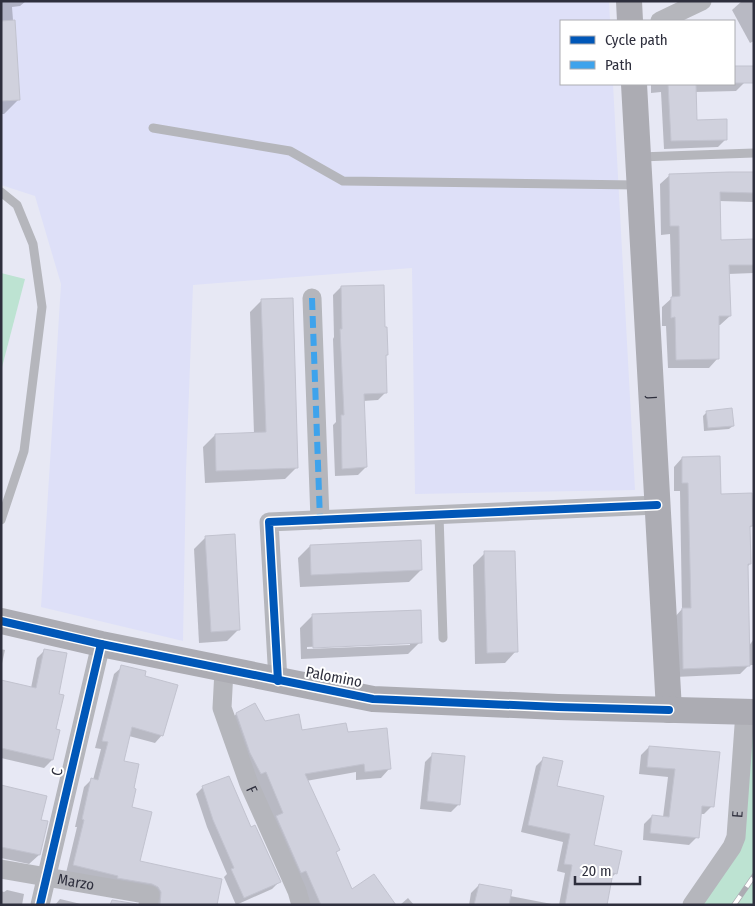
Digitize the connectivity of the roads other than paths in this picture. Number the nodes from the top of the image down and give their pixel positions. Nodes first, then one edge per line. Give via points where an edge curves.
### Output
1 (629, 1) edge
2 (702, 1) edge
3 (630, 20) edge
4 (662, 20) edge
5 (634, 85) edge
6 (153, 128) dead end
7 (754, 153) edge
8 (638, 157) junction
9 (640, 185) junction
10 (1, 192) edge
11 (312, 298) dead end
12 (657, 505) junction
13 (439, 515) junction
14 (1, 520) edge
15 (320, 520) junction
16 (1, 621) edge
17 (443, 638) dead end
18 (101, 644) junction
19 (224, 670) junction
20 (278, 680) junction
21 (669, 710) junction
22 (749, 712) edge
23 (1, 869) edge
24 (47, 878) junction
25 (149, 900) edge
26 (40, 905) edge
27 (300, 905) edge
28 (692, 905) edge

1 - 3 main road
2 - 4 street
5 - 8 main road, J
6 - 9 lane via 290,151 343,181
7 - 8 lane
8 - 9 main road, J
9 - 12 main road, J
10 - 14 lane via 17,205 33,244 42,308 24,451
11 - 15 street
12 - 13 street
12 - 21 main road, J
13 - 15 street
13 - 17 lane
15 - 20 street via 268,522
16 - 18 main road, Palomino
18 - 19 main road, Palomino
18 - 24 street, C
19 - 20 main road, Palomino
19 - 27 street, F via 222,708 249,784 297,891
20 - 21 main road, Palomino via 373,699
21 - 22 main road, Palomino
22 - 28 street, E via 736,837
23 - 24 street, Marzo
24 - 25 street, Marzo
24 - 26 street, C

